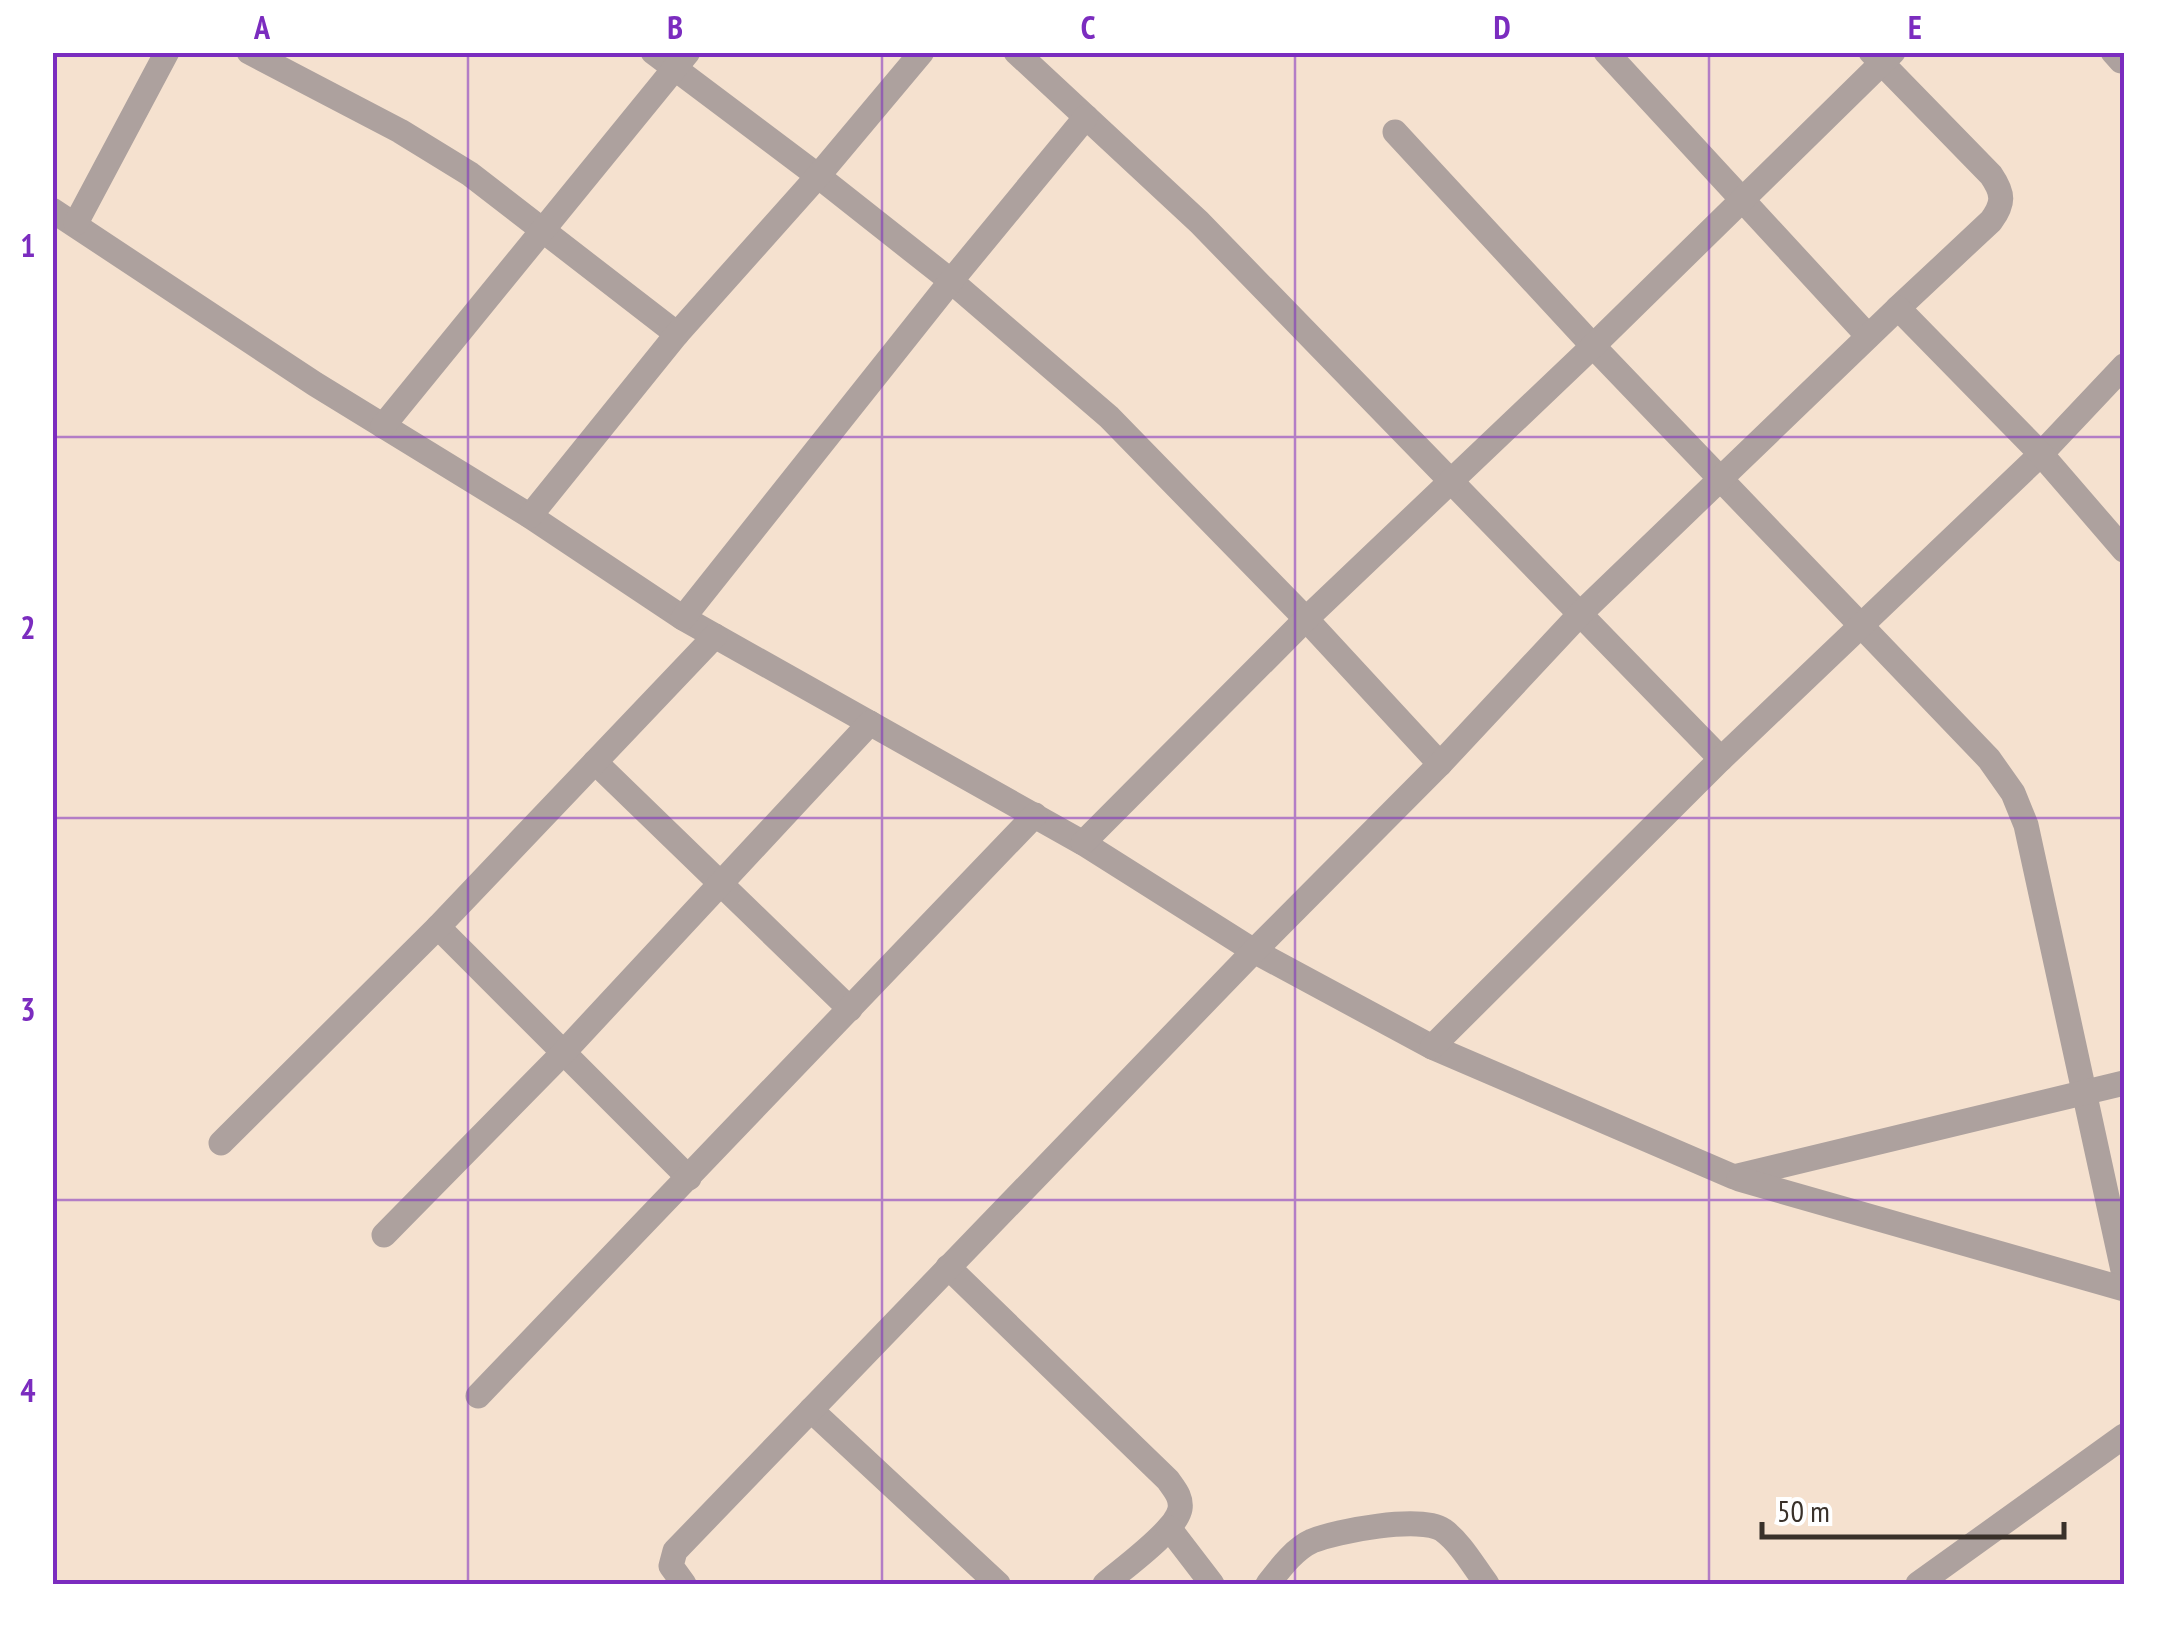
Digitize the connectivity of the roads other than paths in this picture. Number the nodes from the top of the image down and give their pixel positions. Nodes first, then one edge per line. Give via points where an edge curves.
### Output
1 (168, 52) edge
2 (249, 52) edge
3 (653, 52) edge
4 (922, 52) edge
5 (1016, 52) edge
6 (1606, 52) edge
7 (1882, 56) edge
8 (682, 60) edge
9 (1086, 117) junction
10 (1395, 132) dead end
11 (818, 176) junction
12 (1742, 200) junction
13 (52, 210) edge
14 (76, 224) junction
15 (545, 231) junction
16 (951, 281) junction
17 (1898, 308) junction
18 (677, 334) junction
19 (1868, 336) junction
20 (1594, 346) junction
21 (2124, 366) edge
22 (382, 426) junction
23 (2041, 454) junction
24 (1722, 477) junction
25 (1450, 482) junction
26 (530, 516) junction
27 (2124, 550) edge
28 (1581, 613) junction
29 (683, 618) junction
30 (1306, 619) junction
31 (1860, 626) junction
32 (715, 636) junction
33 (870, 723) junction
34 (1721, 759) junction
35 (595, 762) junction
36 (1440, 764) junction
37 (1035, 816) junction
38 (1083, 843) junction
39 (720, 884) junction
40 (438, 927) junction
41 (1254, 951) junction
42 (850, 1008) junction
43 (1432, 1047) junction
44 (563, 1053) junction
45 (2124, 1082) edge
46 (2085, 1090) junction
47 (222, 1143) dead end
48 (1734, 1177) junction
49 (689, 1178) junction
50 (384, 1235) dead end
51 (948, 1268) junction
52 (2124, 1275) edge
53 (2124, 1290) edge
54 (478, 1396) dead end
55 (811, 1410) junction
56 (2124, 1436) edge
57 (1169, 1528) junction
58 (684, 1584) edge
59 (998, 1584) edge
60 (1105, 1584) edge
61 (1212, 1584) edge
62 (1268, 1584) edge
63 (1487, 1584) edge
64 (1918, 1584) edge

1 - 14 street
2 - 15 street via 400,131
3 - 8 street
4 - 11 street
5 - 9 street
6 - 12 street
7 - 12 street
7 - 17 street via 2002,191 2002,206 1991,221
8 - 11 street
8 - 15 street
9 - 16 street
9 - 25 street via 1199,222
10 - 20 street
11 - 16 street
11 - 18 street
12 - 19 street
12 - 20 street
13 - 14 street
14 - 22 street
15 - 18 street
15 - 22 street
16 - 29 street
16 - 30 street via 1109,417
17 - 19 street
17 - 23 street
18 - 26 street
19 - 24 street
20 - 24 street
20 - 25 street
21 - 23 street
22 - 26 street
23 - 27 street
23 - 31 street
24 - 28 street
24 - 31 street
25 - 28 street
25 - 30 street
26 - 29 street
28 - 34 street
28 - 36 street
29 - 32 street
30 - 36 street
30 - 38 street
31 - 34 street
31 - 46 street via 1989,760 2012,793 2026,825
32 - 33 street
32 - 35 street
33 - 37 street
33 - 39 street
34 - 43 street
35 - 39 street
35 - 40 street
36 - 41 street
37 - 38 street
37 - 42 street
38 - 41 street
39 - 42 street
39 - 44 street
40 - 44 street
40 - 47 street
41 - 43 street
41 - 51 street
42 - 49 street
43 - 48 street
44 - 49 street
44 - 50 street
45 - 46 street
46 - 48 street
46 - 52 street
48 - 53 street
49 - 54 street
51 - 55 street
51 - 57 street via 1168,1480 1180,1512
55 - 58 street via 675,1550 672,1566
55 - 59 street
56 - 64 street
57 - 60 street
57 - 61 street
62 - 63 street via 1310,1542 1423,1523 1442,1529

